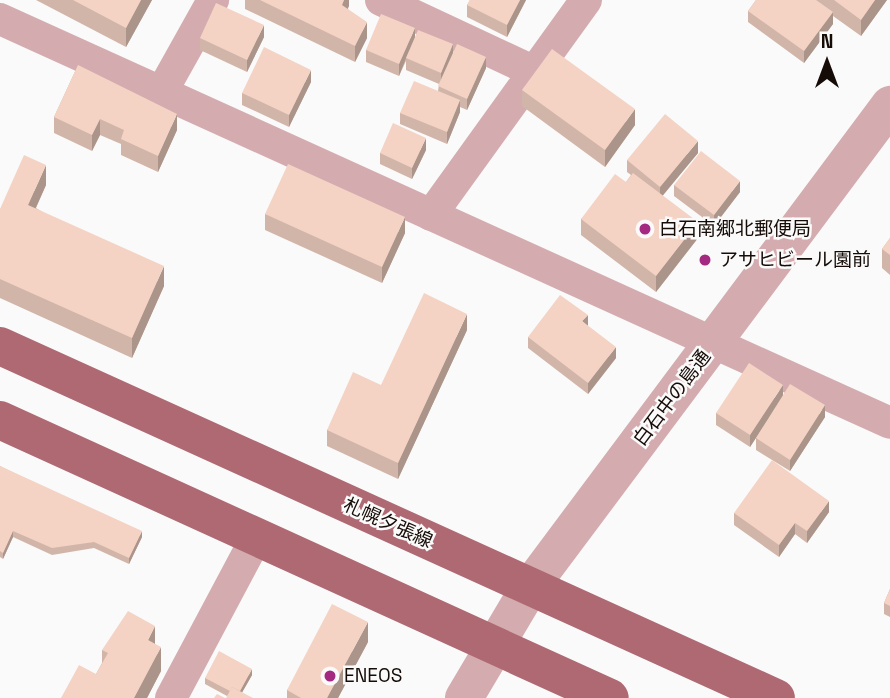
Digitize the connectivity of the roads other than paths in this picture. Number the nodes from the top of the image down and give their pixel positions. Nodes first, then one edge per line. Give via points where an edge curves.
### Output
1 (213, 0) edge
2 (381, 0) edge
3 (586, 0) edge
4 (0, 19) edge
5 (535, 72) junction
6 (160, 95) junction
7 (890, 105) edge
8 (431, 215) junction
9 (713, 344) junction
10 (0, 346) edge
11 (0, 420) edge
12 (890, 423) edge
13 (257, 536) junction
14 (530, 587) junction
15 (495, 645) junction
16 (171, 698) edge
17 (464, 698) edge
18 (610, 698) edge
19 (776, 698) edge

1 - 6 street
2 - 5 street
3 - 5 street
4 - 6 street
5 - 8 street
6 - 8 street
7 - 9 street, 白石中の島通
8 - 9 street
9 - 12 street
9 - 14 street, 白石中の島通
10 - 14 main road, 札幌夕張線
11 - 13 main road
13 - 15 main road
13 - 16 street
14 - 15 street, 白石中の島通
14 - 19 main road, 札幌夕張線
15 - 17 street, 白石中の島通
15 - 18 main road

